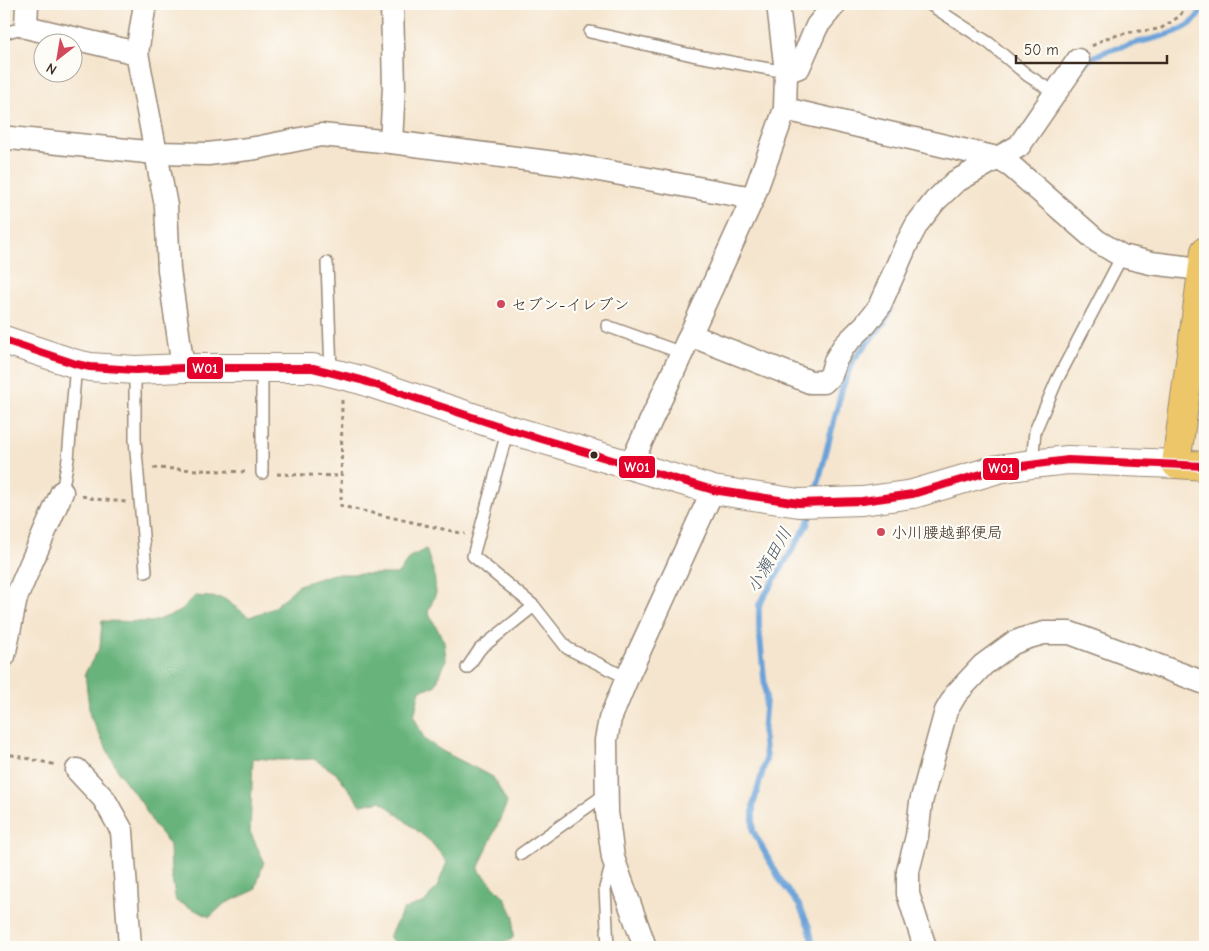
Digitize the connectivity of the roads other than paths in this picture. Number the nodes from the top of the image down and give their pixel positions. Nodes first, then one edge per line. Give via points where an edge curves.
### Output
1 (27, 4) edge
2 (145, 4) edge
3 (392, 4) edge
4 (778, 4) edge
5 (835, 4) edge
6 (929, 4) edge
7 (26, 27) junction
8 (590, 32) dead end
9 (4, 33) edge
10 (137, 53) junction
11 (1078, 60) road end
12 (786, 72) junction
13 (1055, 93) junction
14 (785, 108) junction
15 (4, 139) edge
16 (391, 142) junction
17 (156, 153) junction
18 (997, 158) junction
19 (753, 198) junction
20 (1122, 256) junction
21 (1204, 261) edge
22 (327, 263) dead end
23 (607, 326) dead end
24 (4, 340) edge
25 (686, 344) junction
26 (76, 364) junction
27 (183, 368) junction
28 (262, 368) junction
29 (135, 370) junction
30 (336, 373) junction
31 (508, 429) junction
32 (1032, 464) junction
33 (1176, 464) junction
34 (630, 466) junction
35 (1205, 466) edge
36 (262, 473) road end
37 (713, 490) junction
38 (62, 492) joint
39 (146, 572) dead end
40 (534, 606) junction
41 (4, 656) edge
42 (467, 668) dead end
43 (627, 678) junction
44 (1204, 679) edge
45 (77, 770) road end
46 (608, 793) junction
47 (521, 854) dead end
48 (613, 858) junction
49 (130, 947) edge
50 (608, 947) edge
51 (645, 947) edge
52 (925, 947) edge

1 - 7 street
2 - 10 street
3 - 16 street via 394,87
4 - 12 street
5 - 12 street via 817,26 799,67
6 - 13 lane via 989,43 1027,75
7 - 9 lane
7 - 10 street
8 - 12 lane
10 - 17 street
11 - 13 street
12 - 14 street
13 - 18 street via 1019,146
14 - 18 street
14 - 19 street
15 - 17 street
16 - 17 street via 321,135 208,154
16 - 19 street via 571,165
17 - 27 street via 166,206 169,270
18 - 20 street via 1011,166 1096,241
18 - 25 street via 954,182 923,216 908,241 879,307 844,346 831,375 824,382 810,382
19 - 25 street
20 - 21 street via 1192,268
20 - 32 lane via 1057,380 1036,431
21 - 33 main road
22 - 30 lane
23 - 25 lane
24 - 26 street
25 - 34 street
26 - 29 street
26 - 38 lane
27 - 28 street
27 - 29 street
28 - 30 street via 313,368
28 - 36 lane
29 - 39 lane via 134,439
30 - 31 street
31 - 34 street
31 - 40 lane via 473,556
32 - 33 street via 1068,460
32 - 37 street via 998,469 913,494 862,501 800,503
33 - 35 main road
34 - 37 street
37 - 43 street
38 - 41 street via 16,598
40 - 42 lane via 480,649
40 - 43 lane via 567,648
43 - 46 street via 610,719 606,740
44 - 52 street via 1070,633 1044,632 1026,638 1013,643 984,665 956,694 946,711 920,802 917,836 908,872 908,894
45 - 49 street via 104,799 122,831
46 - 47 lane
46 - 48 street
48 - 50 lane via 605,888
48 - 51 street

